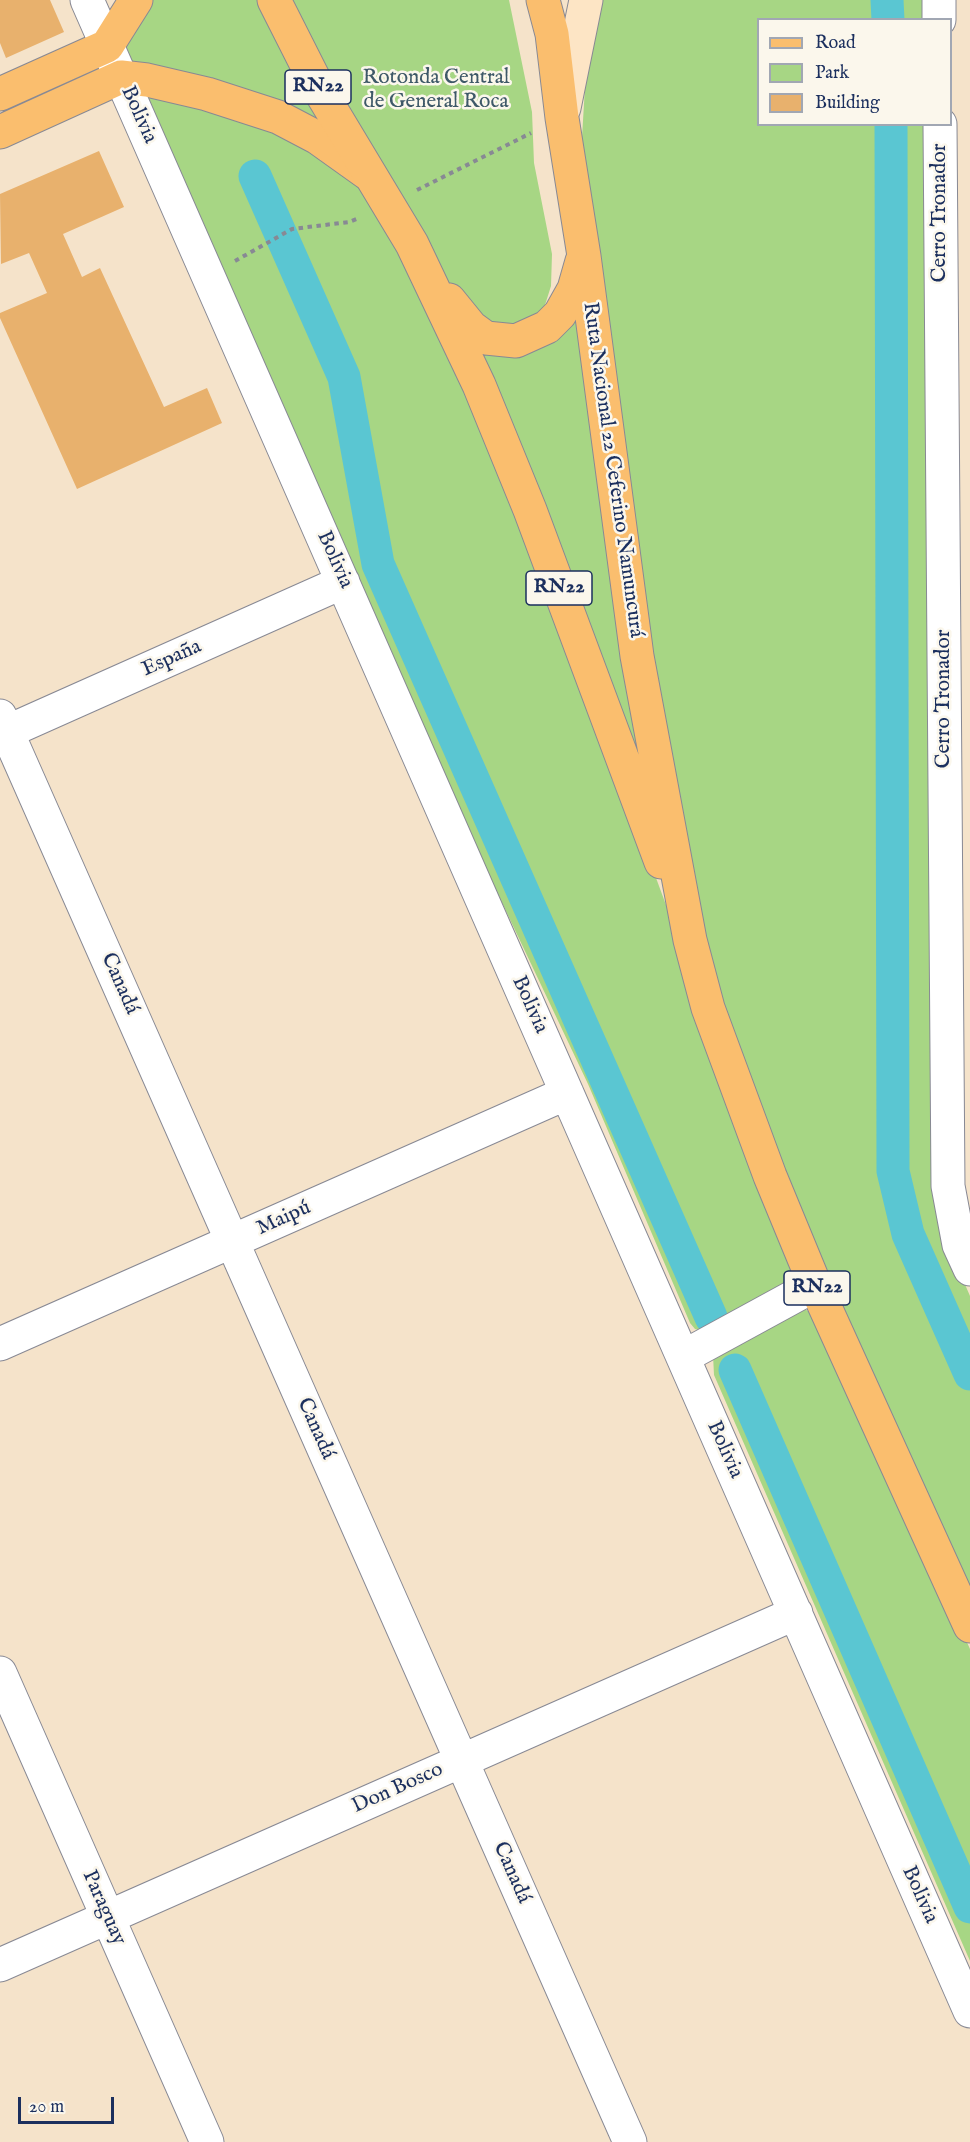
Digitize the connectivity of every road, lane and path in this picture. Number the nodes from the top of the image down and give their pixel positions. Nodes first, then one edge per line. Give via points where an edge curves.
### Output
1 (87, 0) edge
2 (136, 0) edge
3 (274, 0) edge
4 (543, 0) edge
5 (586, 0) edge
6 (939, 0) edge
7 (939, 18) edge
8 (107, 46) junction
9 (121, 77) junction
10 (0, 94) edge
11 (562, 118) junction
12 (940, 126) edge
13 (0, 132) edge
14 (367, 173) junction
15 (388, 205) junction
16 (270, 240) dead end
17 (412, 244) junction
18 (584, 256) junction
19 (343, 582) junction
20 (957, 641) edge
21 (2, 727) edge
22 (690, 940) junction
23 (567, 1093) junction
24 (232, 1242) junction
25 (970, 1269) edge
26 (815, 1284) junction
27 (0, 1344) edge
28 (683, 1357) junction
29 (796, 1613) junction
30 (970, 1626) edge
31 (0, 1673) edge
32 (461, 1761) junction
33 (108, 1917) junction
34 (0, 1965) edge
35 (970, 2011) edge
36 (207, 2142) edge
37 (630, 2142) edge

1 - 8 street, Bolivia
2 - 8 main road
3 - 14 main road, Ruta Nacional 22 Ceferino Namuncurá / RN22
4 - 11 main road, Ruta Nacional 22 Ceferino Namuncurá / RN22 via 552,34
5 - 11 main road
6 - 7 street
8 - 9 street, Bolivia
8 - 10 main road
9 - 13 main road
9 - 14 main road via 207,94 278,117 318,138
9 - 19 street, Bolivia
11 - 15 path
11 - 18 main road, Ruta Nacional 22 Ceferino Namuncurá / RN22
12 - 20 street, Cerro Tronador
14 - 15 main road, Ruta Nacional 22 Ceferino Namuncurá / RN22
15 - 16 path via 349,222 291,229
15 - 17 main road, Ruta Nacional 22 Ceferino Namuncurá / RN22
17 - 18 main road via 450,303 471,327 486,338 502,341 516,341 536,333 560,314
17 - 22 main road, Ruta Nacional 22 Ceferino Namuncurá / RN22 via 479,385 530,510
18 - 22 main road, Ruta Nacional 22 Ceferino Namuncurá / RN22 via 637,657
19 - 21 street, España
19 - 23 street, Bolivia
20 - 25 street, Cerro Tronador via 948,1186 959,1245
21 - 24 street, Canadá
22 - 26 main road, Ruta Nacional 22 Ceferino Namuncurá / RN22 via 737,1092
23 - 24 street, Maipú
23 - 28 street, Bolivia
24 - 27 street, Maipú
24 - 32 street, Canadá
26 - 28 street
26 - 30 main road, Ruta Nacional 22 Ceferino Namuncurá / RN22
28 - 29 street, Bolivia
29 - 32 street, Don Bosco
29 - 35 street, Bolivia
31 - 33 street, Paraguay
32 - 33 street, Don Bosco
32 - 37 street, Canadá
33 - 34 street, Don Bosco
33 - 36 street, Paraguay

